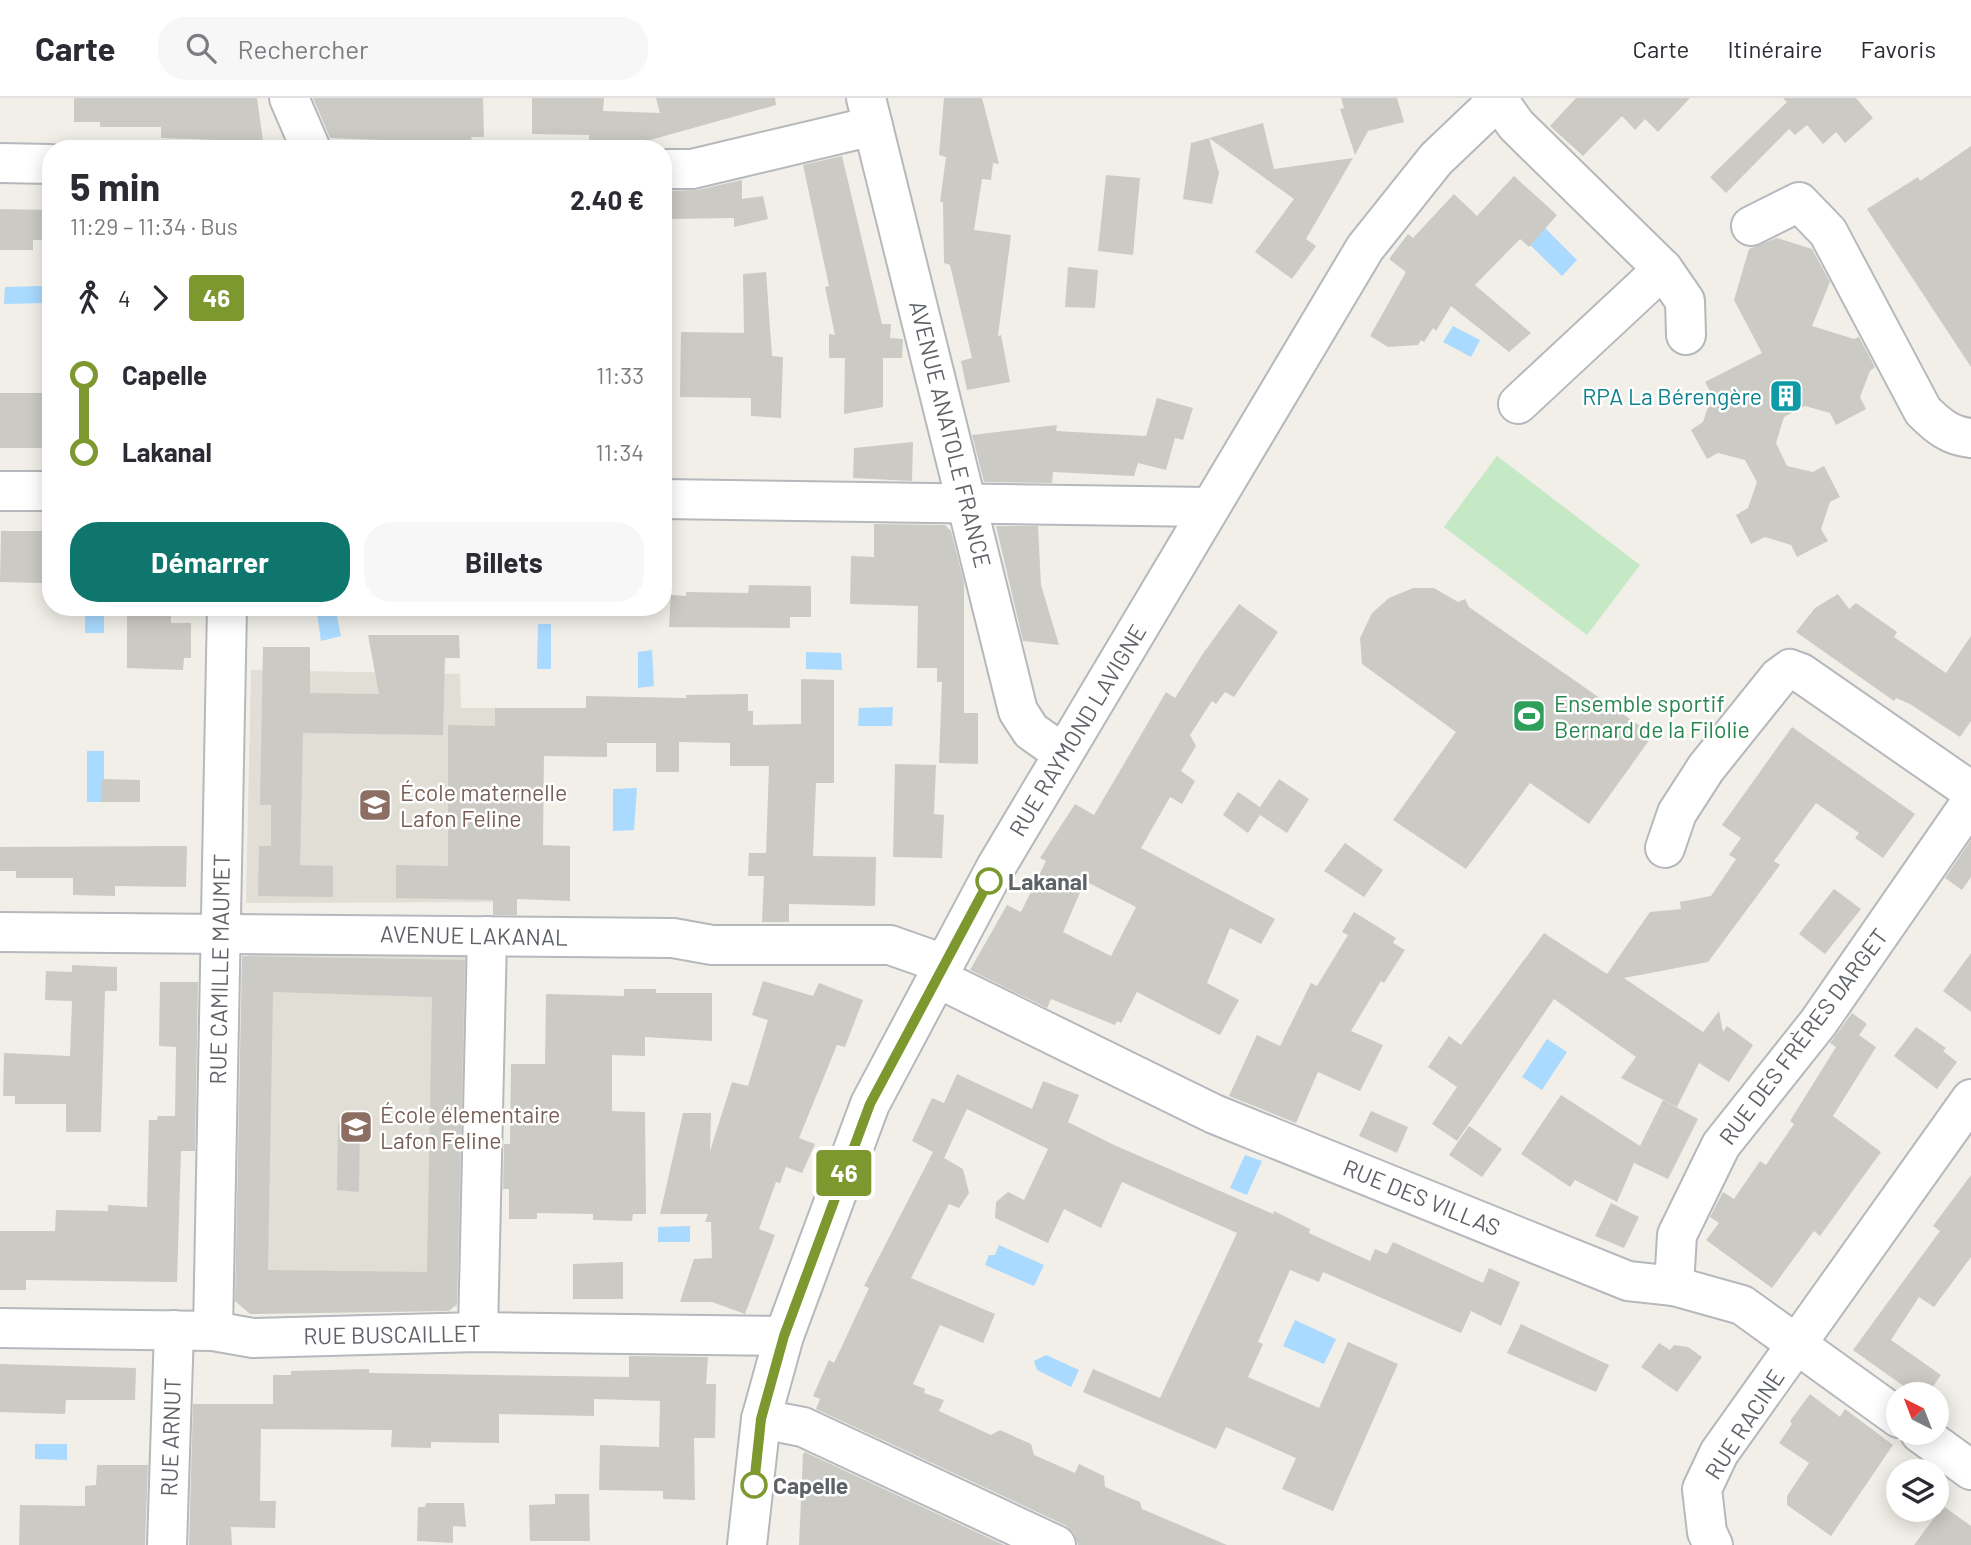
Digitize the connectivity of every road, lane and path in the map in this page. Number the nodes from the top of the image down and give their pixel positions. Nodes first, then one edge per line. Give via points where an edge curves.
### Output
1 (289, 98) edge
2 (1499, 98) edge
3 (870, 112) edge
4 (307, 140) edge
5 (0, 163) edge
6 (42, 164) edge
7 (672, 169) edge
8 (1751, 226) dead end
9 (1663, 269) junction
10 (1686, 335) dead end
11 (1518, 404) dead end
12 (1971, 438) edge
13 (0, 491) edge
14 (42, 491) edge
15 (672, 499) edge
16 (968, 502) junction
17 (1209, 507) junction
18 (227, 616) edge
19 (1062, 753) junction
20 (1971, 791) edge
21 (1971, 802) edge
22 (1665, 848) dead end
23 (0, 932) edge
24 (220, 932) junction
25 (487, 936) junction
26 (940, 971) junction
27 (1971, 1099) edge
28 (1674, 1286) junction
29 (0, 1328) edge
30 (174, 1330) junction
31 (213, 1331) junction
32 (478, 1332) junction
33 (784, 1336) junction
34 (1795, 1346) junction
35 (1886, 1409) edge
36 (761, 1419) junction
37 (1938, 1446) edge
38 (1971, 1470) edge
39 (167, 1545) edge
40 (747, 1545) edge
41 (1056, 1545) edge
42 (1713, 1545) edge

1 - 4 street
2 - 9 street, RUE RAYMOND LAVIGNE via 1516,125
2 - 17 street, RUE RAYMOND LAVIGNE via 1436,159 1365,248
3 - 7 street via 692,169
3 - 16 street, AVENUE ANATOLE FRANCE
5 - 6 street
8 - 12 street via 1799,202 1828,232 1923,411 1939,427 1957,437
9 - 10 street, RUE RAYMOND LAVIGNE via 1685,301
9 - 11 street
13 - 14 street
15 - 16 street
16 - 17 street
16 - 19 street, AVENUE ANATOLE FRANCE via 1018,711 1031,731
17 - 19 street, RUE RAYMOND LAVIGNE
18 - 24 street, RUE CAMILLE MAUMET
19 - 26 street, RUE RAYMOND LAVIGNE
20 - 22 street via 1790,669 1706,768 1677,813
21 - 28 street, RUE DES FRÈRES DARGET via 1818,1023 1721,1145 1676,1234
23 - 24 street, AVENUE LAKANAL
24 - 25 street, AVENUE LAKANAL
24 - 31 street, RUE CAMILLE MAUMET
25 - 26 street, AVENUE LAKANAL via 673,938 712,945 890,945
25 - 32 street
26 - 28 street, RUE DES VILLAS via 1214,1114 1628,1281
26 - 33 street, RUE RAYMOND LAVIGNE via 870,1104
27 - 34 street, RUE RACINE
28 - 34 street, RUE DES VILLAS via 1742,1304
29 - 30 street, RUE BUSCAILLET
30 - 31 street, RUE BUSCAILLET
30 - 39 street, RUE ARNUT
31 - 32 street, RUE BUSCAILLET via 253,1338
32 - 33 street, RUE BUSCAILLET
33 - 36 street, RUE RAYMOND LAVIGNE
34 - 35 street, RUE DES VILLAS
34 - 42 street, RUE RACINE via 1719,1454 1702,1489
36 - 40 street, RUE RAYMOND LAVIGNE
36 - 41 street via 803,1427
37 - 38 street

